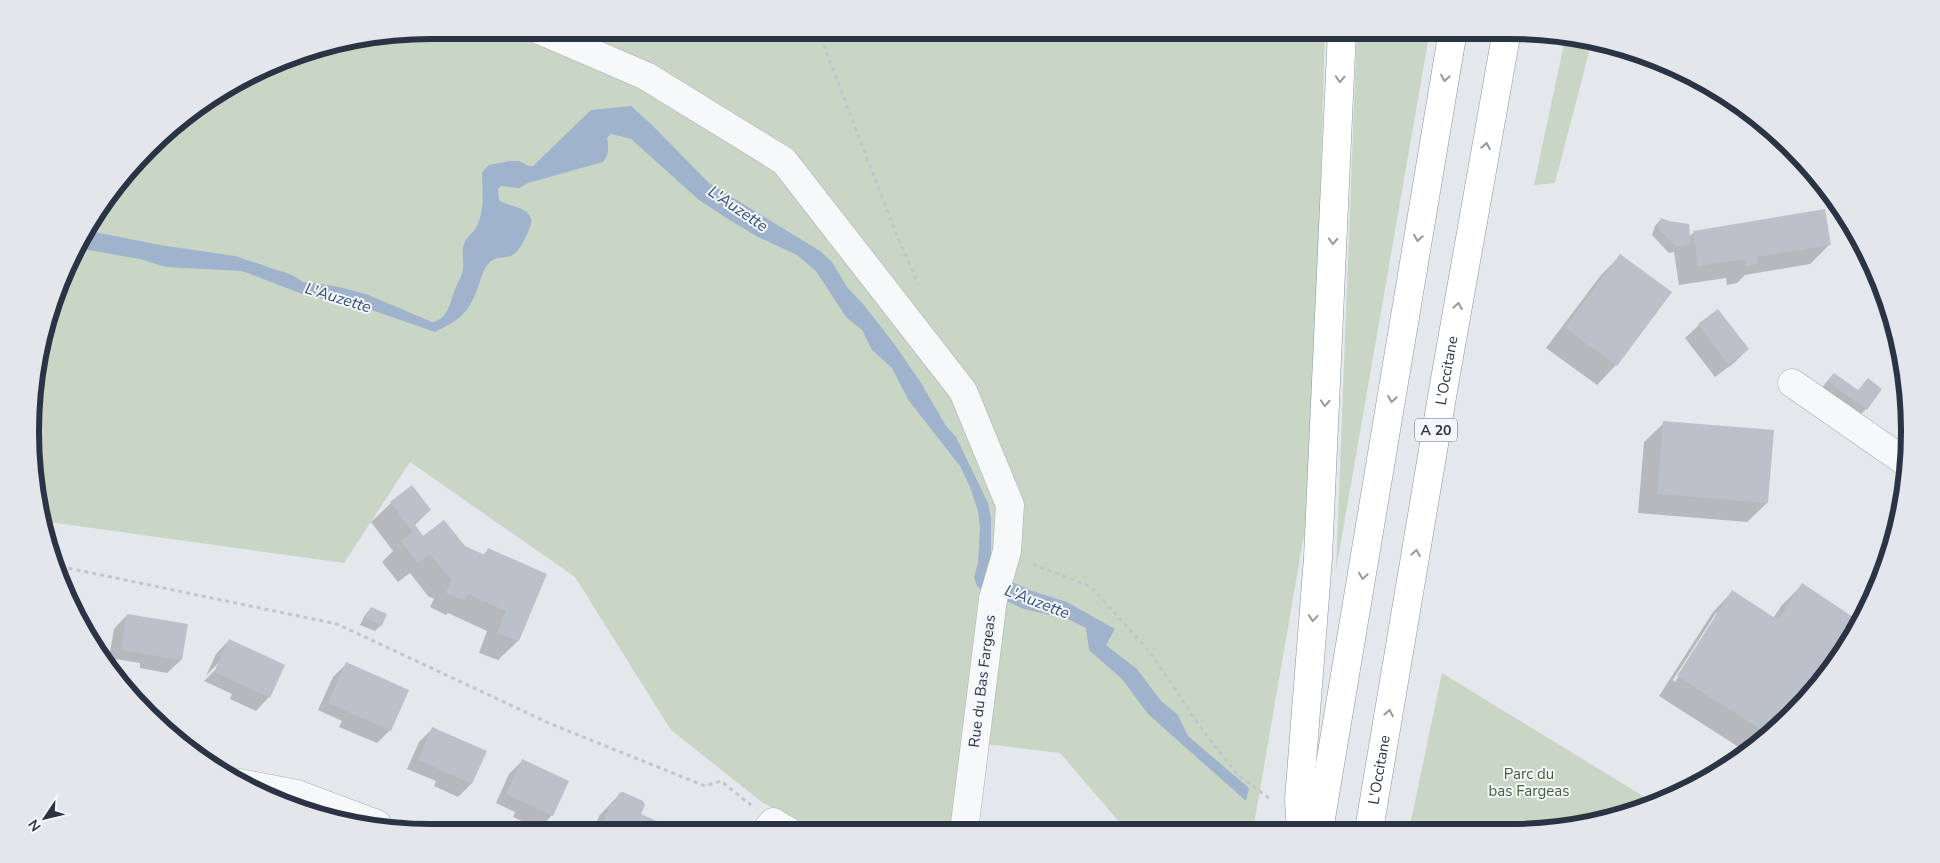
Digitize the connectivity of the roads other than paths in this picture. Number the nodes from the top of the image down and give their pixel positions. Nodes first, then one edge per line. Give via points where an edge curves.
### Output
1 (560, 39) edge
2 (1342, 39) edge
3 (1451, 39) edge
4 (1505, 39) edge
5 (1792, 383) dead end
6 (1900, 458) edge
7 (269, 789) edge
8 (361, 818) edge
9 (965, 824) edge
10 (1301, 824) edge
11 (1320, 824) edge
12 (1370, 824) edge

1 - 9 street, Rue du Bas Fargeas via 646,76 784,161 963,391 1010,504 1006,555 992,599
2 -> 10 highway via 1318,558 1299,800
3 -> 11 highway
12 -> 4 highway, L'Occitane / A 20
5 - 6 street
7 - 8 street via 297,794

